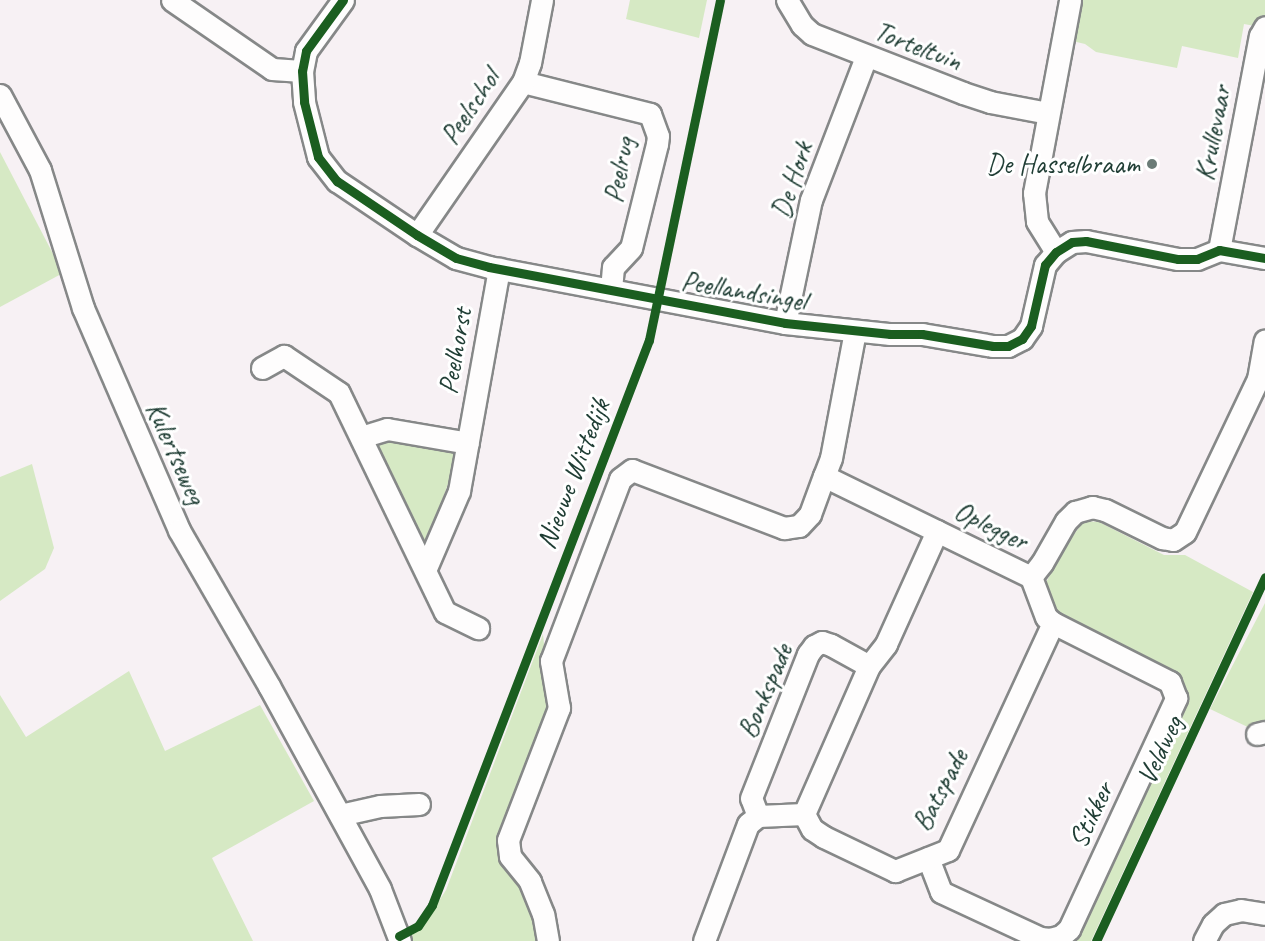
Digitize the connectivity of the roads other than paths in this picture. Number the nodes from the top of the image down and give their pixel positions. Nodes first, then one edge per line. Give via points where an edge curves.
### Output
1 (172, 0) edge
2 (343, 0) edge
3 (543, 0) edge
4 (788, 0) edge
5 (1070, 0) edge
6 (1265, 27) edge
7 (866, 57) junction
8 (302, 70) junction
9 (523, 82) junction
10 (0, 95) edge
11 (1048, 113) junction
12 (417, 235) junction
13 (1219, 250) junction
14 (1056, 252) junction
15 (1265, 258) edge
16 (499, 269) junction
17 (610, 290) junction
18 (785, 323) junction
19 (855, 331) junction
20 (1265, 342) edge
21 (262, 368) dead end
22 (361, 437) junction
23 (468, 443) junction
24 (824, 476) junction
25 (937, 531) junction
26 (426, 568) junction
27 (1030, 577) junction
28 (1053, 623) junction
29 (478, 628) dead end
30 (869, 666) junction
31 (419, 804) dead end
32 (804, 814) junction
33 (340, 815) junction
34 (758, 816) junction
35 (928, 858) junction
36 (1265, 914) edge
37 (400, 941) edge
38 (548, 941) edge
39 (704, 941) edge
40 (1204, 941) edge

1 - 8 street via 272,69
2 - 8 street, Peellandsingel via 306,51
3 - 9 street, Peelschol
4 - 7 street, Torteltuin via 801,25 812,34
5 - 11 street
6 - 13 street, Krullevaar via 1260,36
7 - 11 street, Torteltuin via 990,102
7 - 18 street, De Hork via 811,200
8 - 12 street, Peellandsingel via 304,102 318,157 337,181
9 - 12 street, Peelschol
9 - 17 street, Peelrug via 650,114 658,135 657,144 631,248 613,267
10 - 33 street, Kulertseweg via 40,170 83,308 179,530
11 - 14 street via 1034,193 1037,221
12 - 16 street, Peellandsingel via 456,258
13 - 14 street via 1197,259 1178,259 1086,241 1072,242
13 - 15 street
14 - 19 street, Peellandsingel via 1045,265 1031,326 1022,339 1008,346 922,334
16 - 17 street, Peellandsingel
16 - 23 street, Peelhorst
17 - 18 street, Peellandsingel
18 - 19 street, Peellandsingel
19 - 24 street via 831,458
20 - 27 street, Oplegger via 1258,379 1185,532 1173,540 1162,538 1092,507 1075,512
21 - 22 street via 284,356 339,393
22 - 23 street via 387,429
22 - 26 street
23 - 26 street, Peelhorst via 459,491
24 - 25 street, Oplegger
24 - 38 street via 810,514 799,526 784,528 633,470 620,479 552,661 559,708 508,840 510,856 530,881
25 - 27 street, Oplegger
25 - 30 street via 886,644
26 - 29 street via 445,612
27 - 28 street via 1046,617
28 - 35 street, Batspade via 948,850
28 - 35 street, Stikker via 1170,682 1176,698 1069,929 1061,936 1040,938 941,892
30 - 32 street
30 - 34 street, Bonkspade via 822,642 808,654 751,798
31 - 33 street via 380,806
32 - 34 street
32 - 35 street, Batspade via 813,829 824,837 895,871
33 - 37 street, Kulertseweg via 380,889
34 - 39 street via 748,824
36 - 40 street via 1241,910 1224,914

